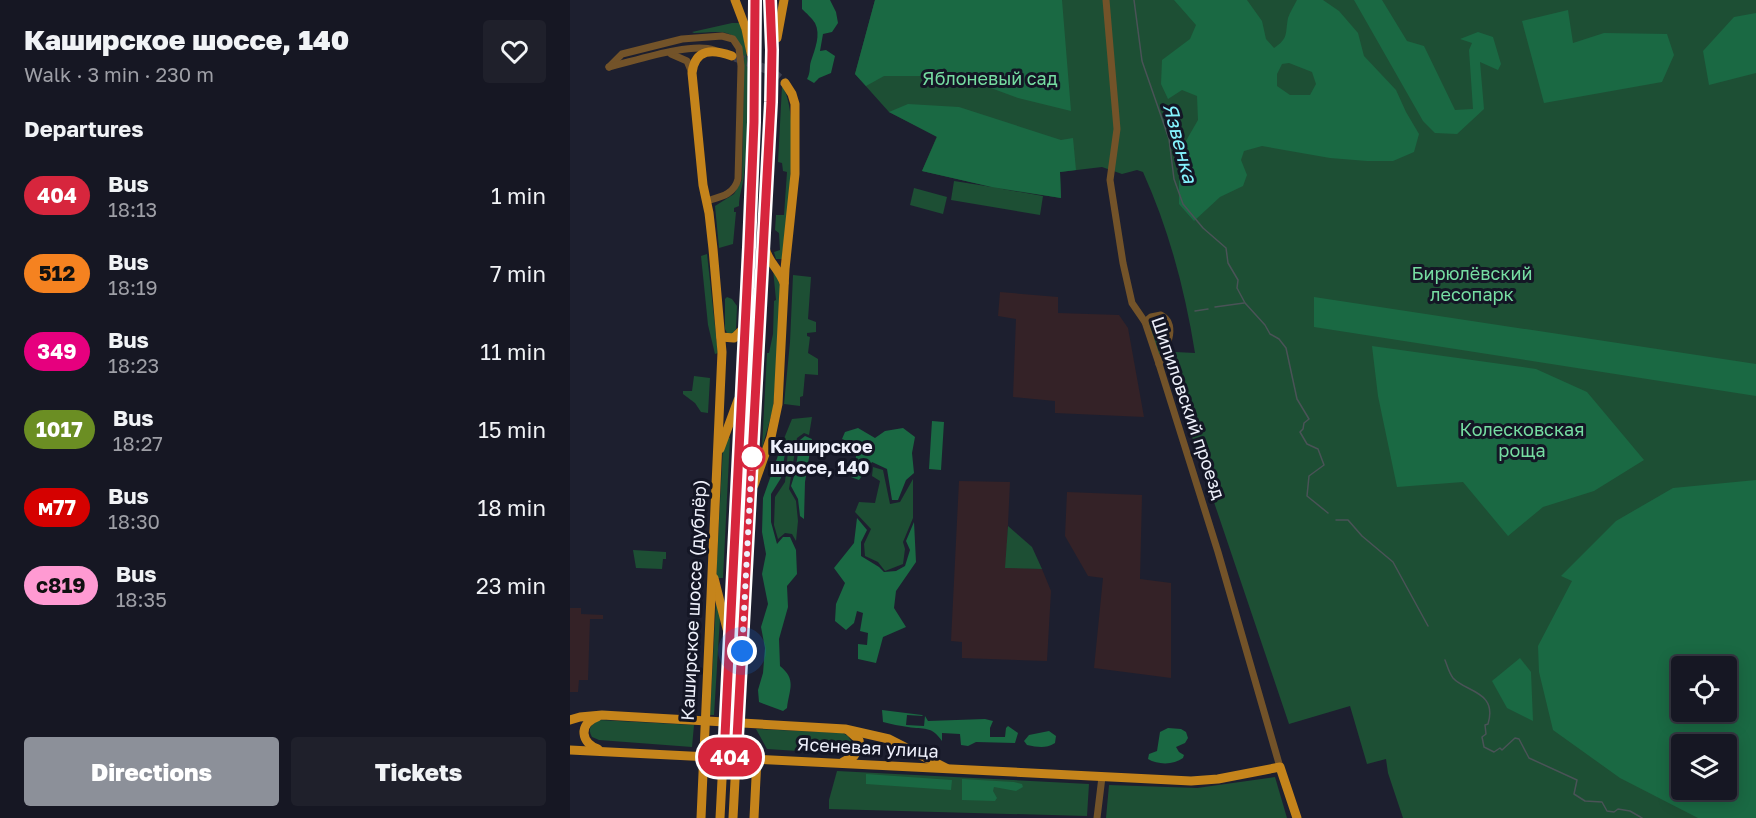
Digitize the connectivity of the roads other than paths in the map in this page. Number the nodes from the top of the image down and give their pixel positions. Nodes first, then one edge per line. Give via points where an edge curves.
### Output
1 (735, 0) edge
2 (755, 0) edge
3 (770, 0) edge
4 (784, 0) edge
5 (1106, 0) edge
6 (719, 52) junction
7 (668, 53) junction
8 (732, 56) tunnel mouth
9 (755, 70) junction
10 (772, 70) junction
11 (692, 73) junction
12 (785, 83) tunnel mouth
13 (706, 201) junction
14 (764, 235) junction
15 (784, 289) junction
16 (1145, 322) junction
17 (745, 327) junction
18 (721, 337) junction
19 (1159, 364) junction
20 (742, 389) junction
21 (717, 455) junction
22 (750, 498) junction
23 (712, 566) junction
24 (730, 643) junction
25 (602, 715) junction
26 (570, 720) edge
27 (704, 721) junction
28 (726, 722) junction
29 (739, 723) junction
30 (845, 729) junction
31 (570, 750) edge
32 (603, 751) junction
33 (703, 755) junction
34 (724, 756) junction
35 (736, 757) junction
36 (757, 758) junction
37 (841, 763) junction
38 (1280, 766) junction
39 (948, 769) junction
40 (1102, 777) junction
41 (701, 818) edge
42 (720, 818) edge
43 (733, 818) edge
44 (754, 818) edge
45 (1097, 818) edge
46 (1297, 818) edge

1 - 9 main road
2 - 9 main road
3 - 10 main road
4 - 10 main road
5 - 16 street, Шипиловский проезд via 1117,129 1111,190 1132,303
6 - 7 street via 701,47
6 - 8 main road
6 - 11 main road via 699,56
7 - 11 street via 684,59
7 - 13 street via 609,67 624,53 694,37 724,36 736,43 741,66 739,177 734,189
9 - 17 main road
10 - 14 main road
11 - 13 main road, Каширское шоссе (дублёр)
12 - 15 main road via 792,94 795,112 794,183
13 - 18 main road, Каширское шоссе (дублёр)
14 - 15 main road via 766,254 782,276
14 - 22 main road
15 - 22 main road via 777,410
16 - 19 street, Шипиловский проезд
16 - 19 street via 1161,315 1166,319 1169,339
17 - 18 main road via 734,338
17 - 20 main road
18 - 21 main road, Каширское шоссе (дублёр)
19 - 38 street, Шипиловский проезд
20 - 21 main road
20 - 24 main road
21 - 23 main road, Каширское шоссе (дублёр)
22 - 29 main road
23 - 24 main road
23 - 27 main road, Каширское шоссе (дублёр)
24 - 28 main road
25 - 26 main road, Ясеневая улица
25 - 27 main road, Ясеневая улица
25 - 32 main road via 587,722 584,735 592,747
27 - 28 main road, Ясеневая улица
27 - 33 main road, Каширское шоссе (дублёр)
28 - 29 main road, Ясеневая улица
28 - 34 main road
29 - 30 main road, Ясеневая улица
29 - 35 main road
30 - 37 main road via 855,735 860,746 854,756
30 - 39 main road, Ясеневая улица via 889,739
31 - 32 main road, Ясеневая улица
32 - 33 main road, Ясеневая улица
33 - 34 main road, Ясеневая улица
33 - 41 main road, Каширское шоссе (дублёр)
34 - 35 main road, Ясеневая улица
34 - 42 main road
35 - 36 main road, Ясеневая улица
35 - 43 main road
36 - 37 main road, Ясеневая улица
36 - 44 main road
37 - 39 main road, Ясеневая улица
38 - 40 main road, Ясеневая улица via 1191,781
38 - 46 main road, Шипиловский проезд
39 - 40 main road, Ясеневая улица
40 - 45 street

